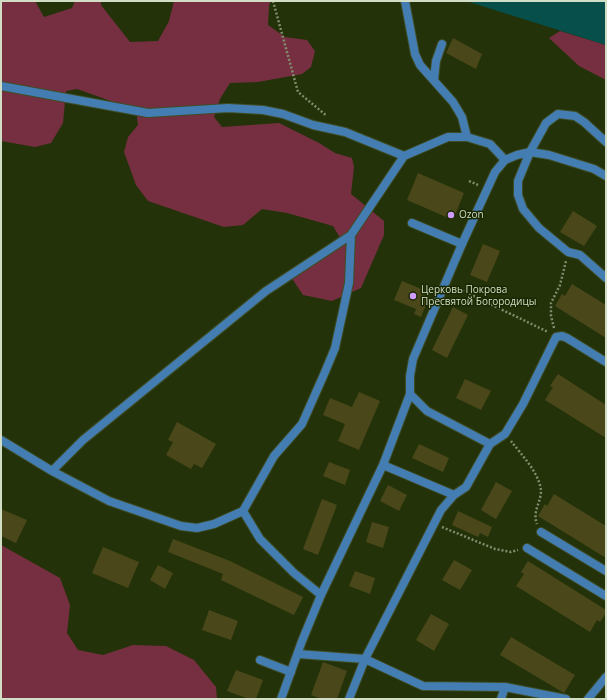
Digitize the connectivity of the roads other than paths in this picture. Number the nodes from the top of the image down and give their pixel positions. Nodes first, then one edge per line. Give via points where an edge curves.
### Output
1 (405, 1) edge
2 (442, 44) dead end
3 (434, 80) junction
4 (1, 86) edge
5 (467, 137) junction
6 (606, 142) edge
7 (530, 152) junction
8 (404, 156) junction
9 (505, 160) junction
10 (606, 176) edge
11 (412, 223) dead end
12 (352, 235) junction
13 (462, 244) junction
14 (606, 278) edge
15 (606, 362) edge
16 (410, 394) junction
17 (1, 440) edge
18 (490, 444) junction
19 (383, 465) junction
20 (52, 471) junction
21 (454, 496) junction
22 (243, 511) junction
23 (541, 532) road end
24 (528, 548) road end
25 (606, 571) edge
26 (321, 595) junction
27 (606, 596) edge
28 (298, 654) junction
29 (260, 660) dead end
30 (365, 660) junction
31 (291, 672) junction
32 (606, 677) edge
33 (505, 687) junction
34 (281, 699) edge
35 (348, 699) edge
36 (501, 699) edge
37 (566, 699) edge
38 (588, 699) edge

1 - 3 street via 415,54
2 - 3 street via 436,61
3 - 5 street via 462,117
4 - 8 street via 148,113 228,108 263,110 345,132
5 - 8 street via 448,137
5 - 9 street via 490,144
6 - 7 street via 575,116 558,114 546,123
7 - 9 street
7 - 10 street via 594,169
7 - 14 street via 518,181 518,195 523,209 539,228 568,252 580,255
8 - 12 street
9 - 13 street via 494,172
11 - 13 street
12 - 20 street via 266,291 84,440
12 - 22 street via 349,283 335,348 302,424 274,456
13 - 16 street via 413,360
15 - 18 street via 567,338 556,337 505,434
16 - 18 street via 427,411
16 - 19 street
17 - 20 street
18 - 21 street via 466,487
19 - 21 street
19 - 26 street
20 - 22 street via 109,501 181,526 197,528 214,524
21 - 30 street via 434,524
22 - 26 street via 260,539 294,573
23 - 25 street
24 - 27 street
26 - 28 street
28 - 30 street
28 - 31 street
29 - 31 street
30 - 33 street via 423,686
30 - 35 street
31 - 34 street
32 - 38 street
33 - 36 street
33 - 37 street

